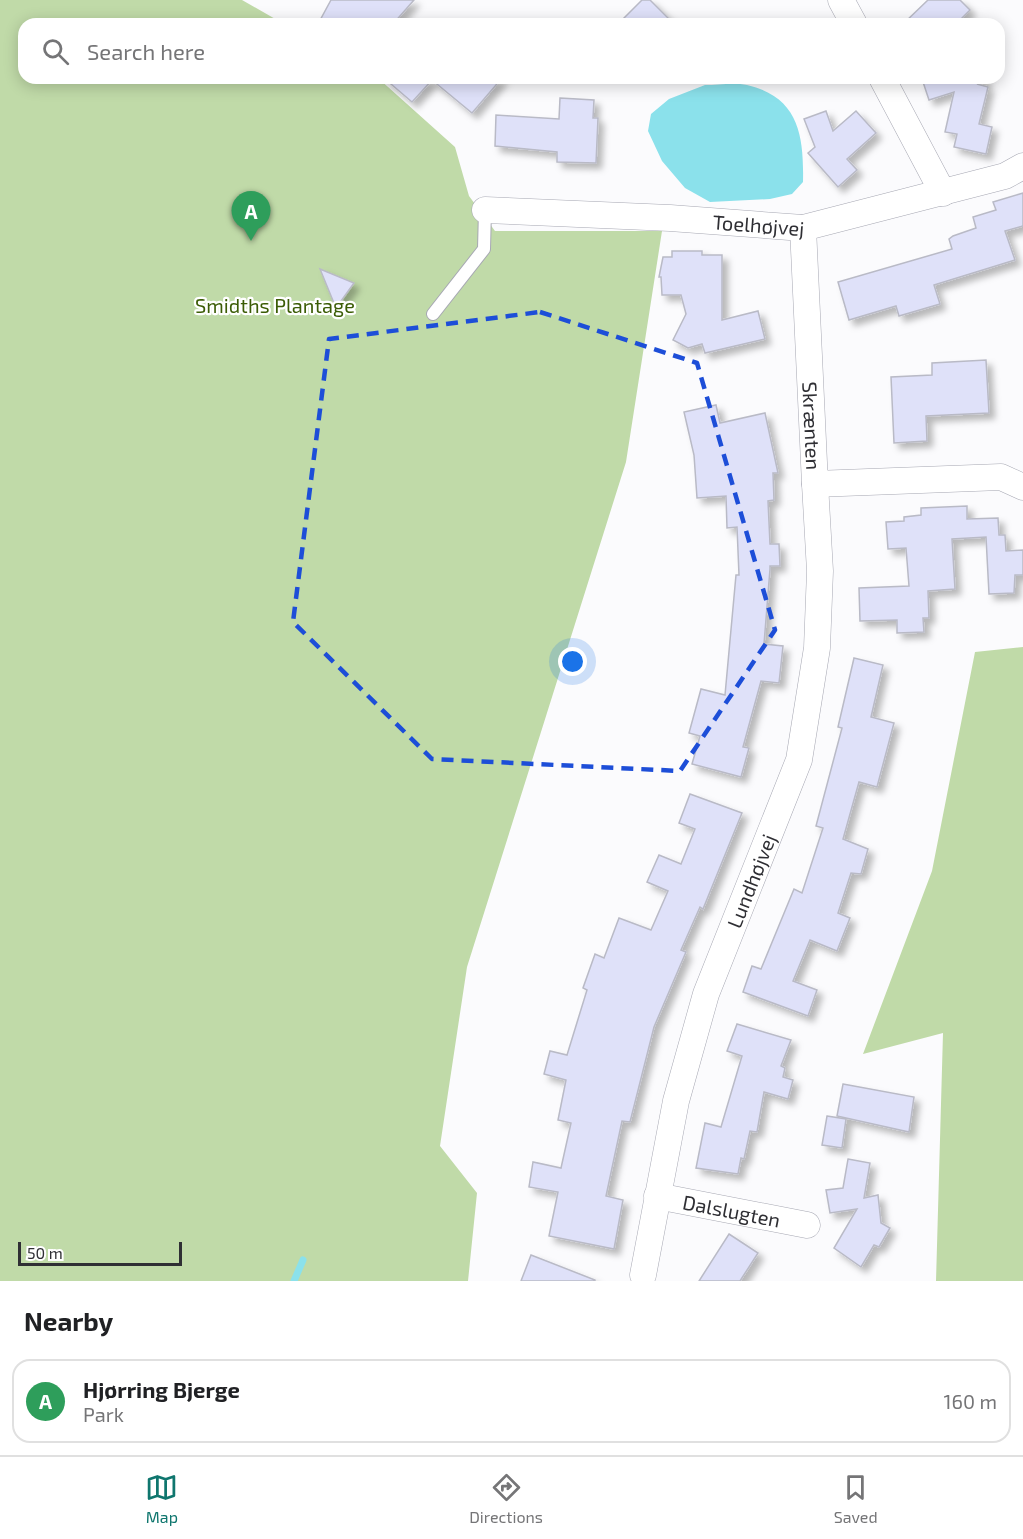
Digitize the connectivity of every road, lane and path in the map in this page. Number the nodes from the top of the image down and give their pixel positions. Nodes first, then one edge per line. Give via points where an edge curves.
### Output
1 (841, 0) edge
2 (851, 18) edge
3 (885, 84) edge
4 (1023, 166) edge
5 (942, 193) junction
6 (485, 210) joint
7 (803, 228) junction
8 (433, 314) dead end
9 (815, 484) junction
10 (1023, 487) edge
11 (657, 1196) junction
12 (807, 1225) dead end
13 (643, 1275) dead end

1 - 2 street
3 - 5 street
4 - 5 street, Toelhøjvej via 1005,176
5 - 7 street, Toelhøjvej
6 - 7 street, Toelhøjvej
6 - 8 lane via 483,249
7 - 9 street, Skrænten
9 - 10 street, Skrænten via 1000,477
9 - 11 street, Lundhøjvej via 820,571 817,648 799,760 706,994 676,1101
11 - 12 street, Dalslugten
11 - 13 street, Lundhøjvej

